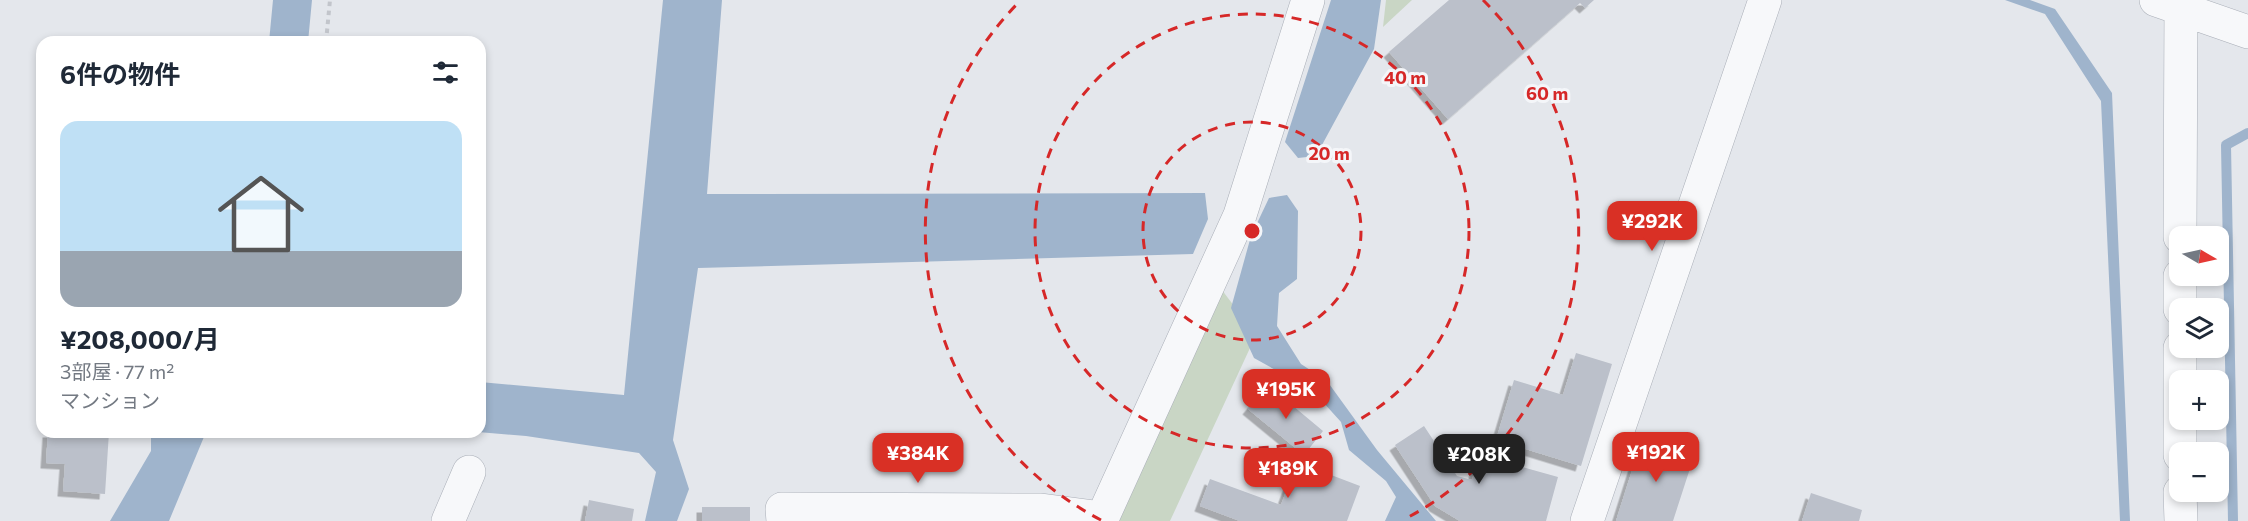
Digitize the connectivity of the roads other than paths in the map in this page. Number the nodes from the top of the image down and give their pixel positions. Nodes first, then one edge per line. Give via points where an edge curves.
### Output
1 (1308, 0) edge
2 (1765, 0) edge
3 (2173, 3) edge
4 (2248, 32) edge
5 (2180, 226) edge
6 (2180, 358) edge
7 (2180, 442) edge
8 (469, 472) dead end
9 (2180, 502) edge
10 (1101, 519) edge
11 (448, 521) edge
12 (783, 521) edge
13 (1587, 521) edge
14 (2181, 521) edge

1 - 10 street via 1240,215
2 - 13 street
3 - 4 street
3 - 5 street
6 - 7 street
8 - 11 street
9 - 14 street
10 - 12 street via 1041,510 782,509

